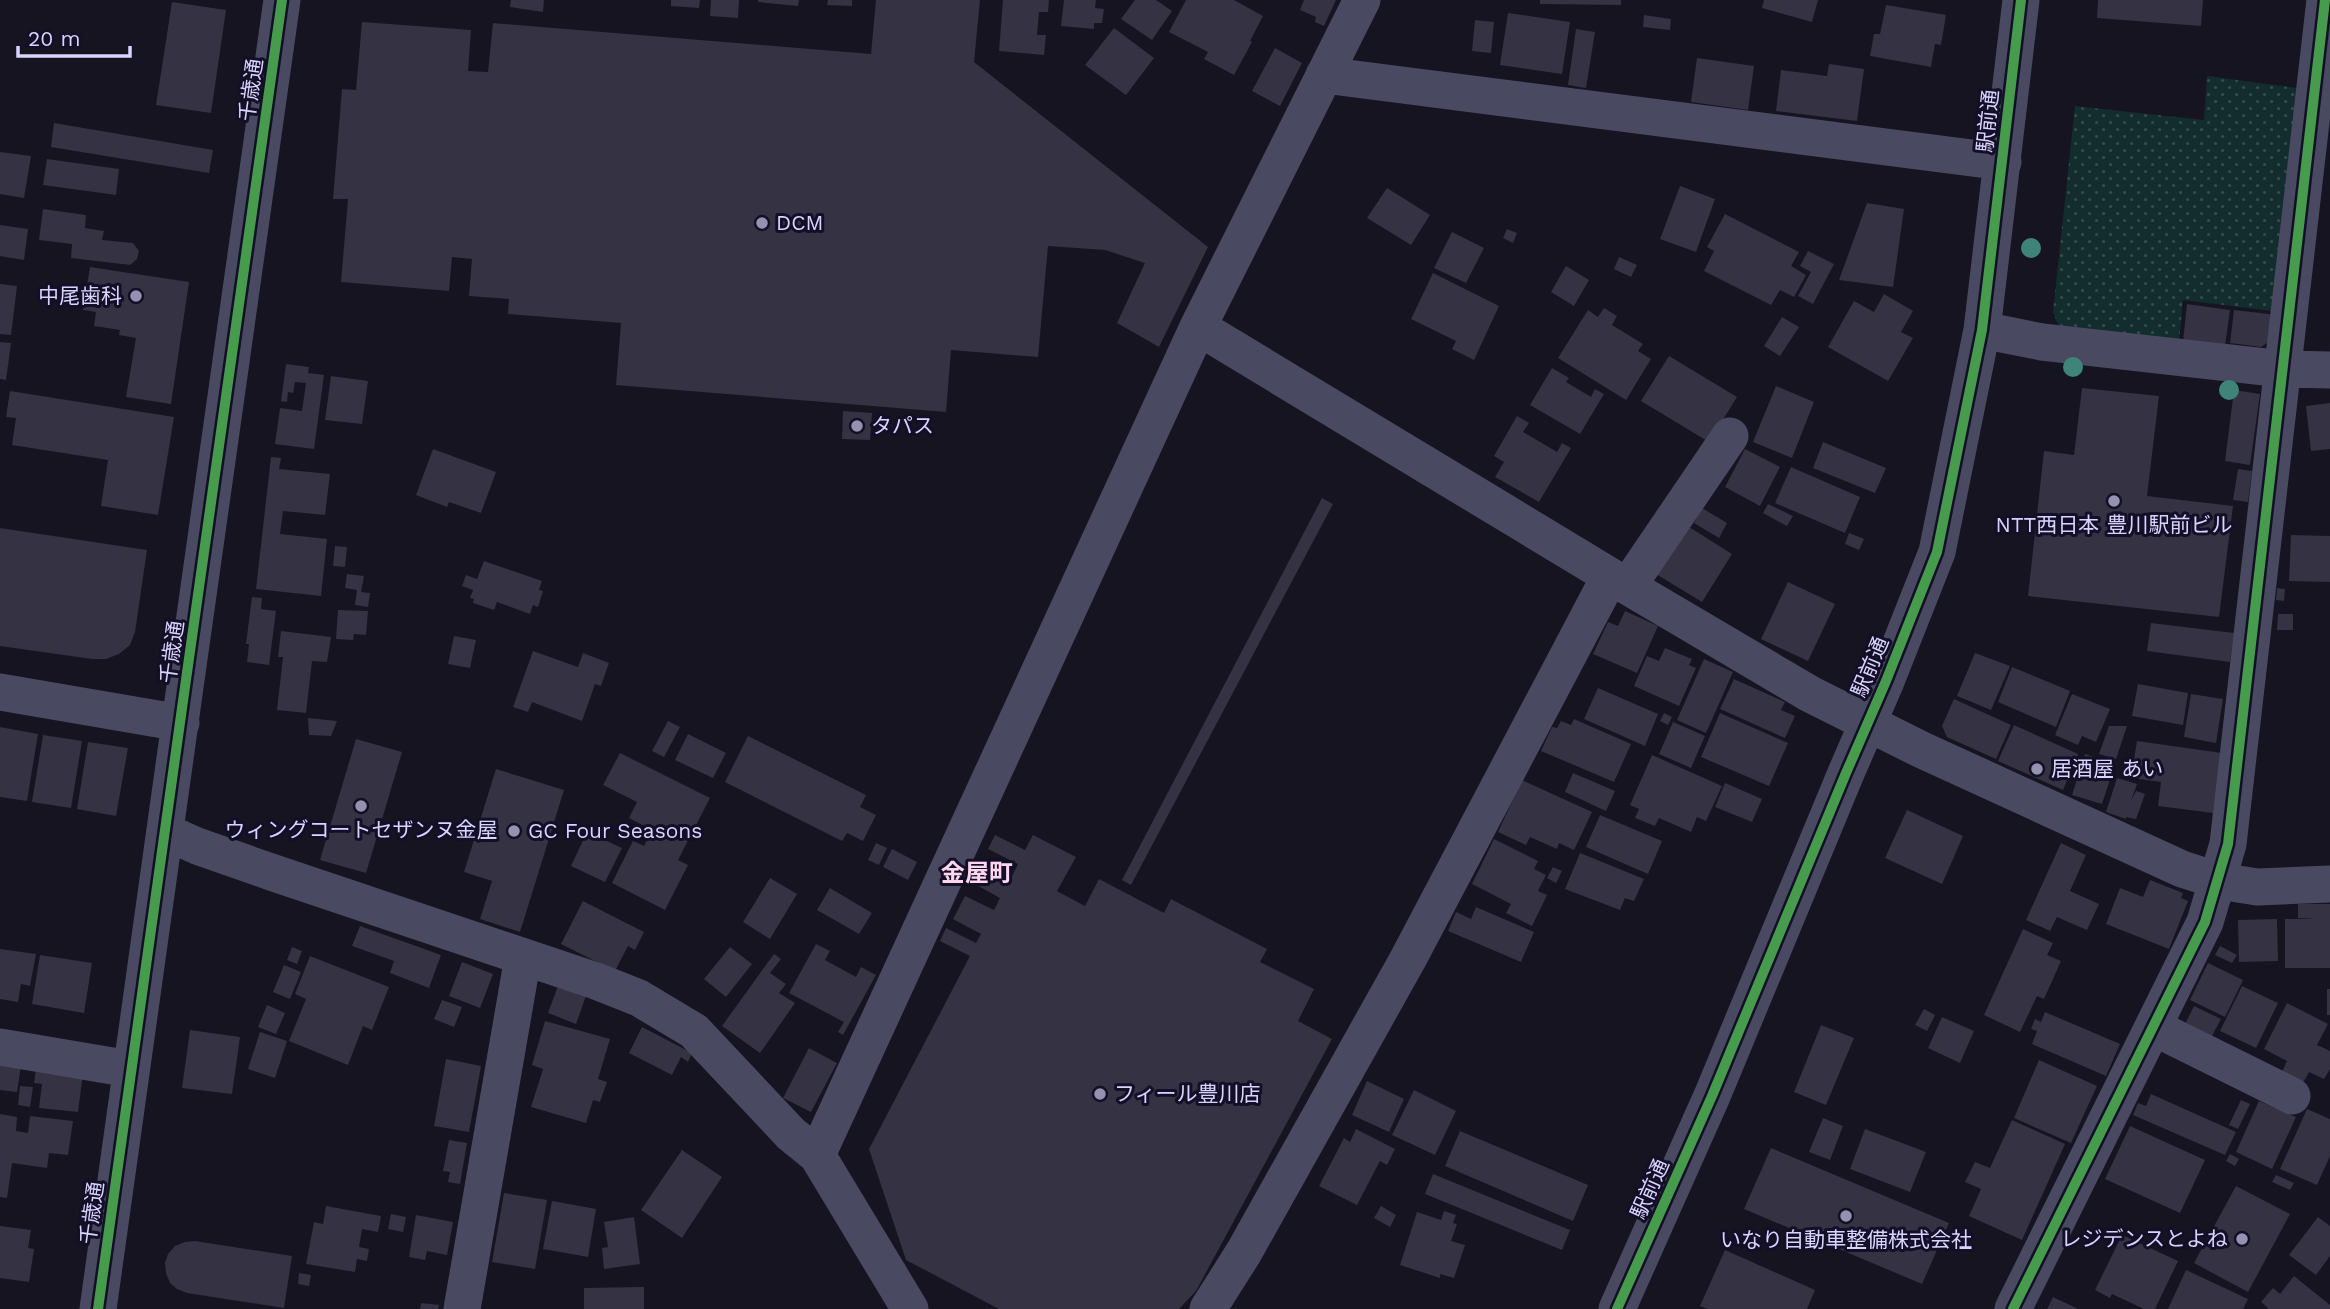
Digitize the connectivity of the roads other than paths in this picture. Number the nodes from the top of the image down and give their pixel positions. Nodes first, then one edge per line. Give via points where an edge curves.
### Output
1 (282, 0) edge
2 (1362, 0) edge
3 (2021, 0) edge
4 (2325, 0) edge
5 (1324, 75) junction
6 (2003, 162) junction
7 (1198, 327) junction
8 (1982, 330) junction
9 (2283, 369) junction
10 (2330, 370) edge
11 (1730, 436) dead end
12 (1619, 581) junction
13 (0, 692) edge
14 (181, 723) junction
15 (1867, 723) junction
16 (166, 832) junction
17 (2219, 881) junction
18 (2330, 884) edge
19 (523, 957) junction
20 (2153, 1027) junction
21 (0, 1047) edge
22 (130, 1069) junction
23 (2292, 1096) dead end
24 (817, 1155) junction
25 (98, 1309) edge
26 (462, 1309) edge
27 (910, 1309) edge
28 (1208, 1309) edge
29 (1617, 1309) edge
30 (2013, 1309) edge

1 - 14 street, 千歳通
2 - 5 street
3 - 6 street, 駅前通
4 - 9 street
5 - 6 street
5 - 7 street
6 - 8 street, 駅前通
7 - 12 street
7 - 24 street
8 - 9 street via 2042,342
8 - 15 street, 駅前通 via 1937,552
9 - 10 street
9 - 17 street via 2228,844
11 - 12 street
12 - 15 street
12 - 28 street
13 - 14 street
14 - 16 street, 千歳通
15 - 17 street via 2182,869
15 - 29 street, 駅前通 via 1712,1096
16 - 19 street
16 - 22 street, 千歳通
17 - 18 street via 2257,887
17 - 20 street via 2205,922
19 - 24 street via 639,998 694,1031 791,1134
19 - 26 street
20 - 23 street
20 - 30 street
21 - 22 street
22 - 25 street, 千歳通
24 - 27 street

